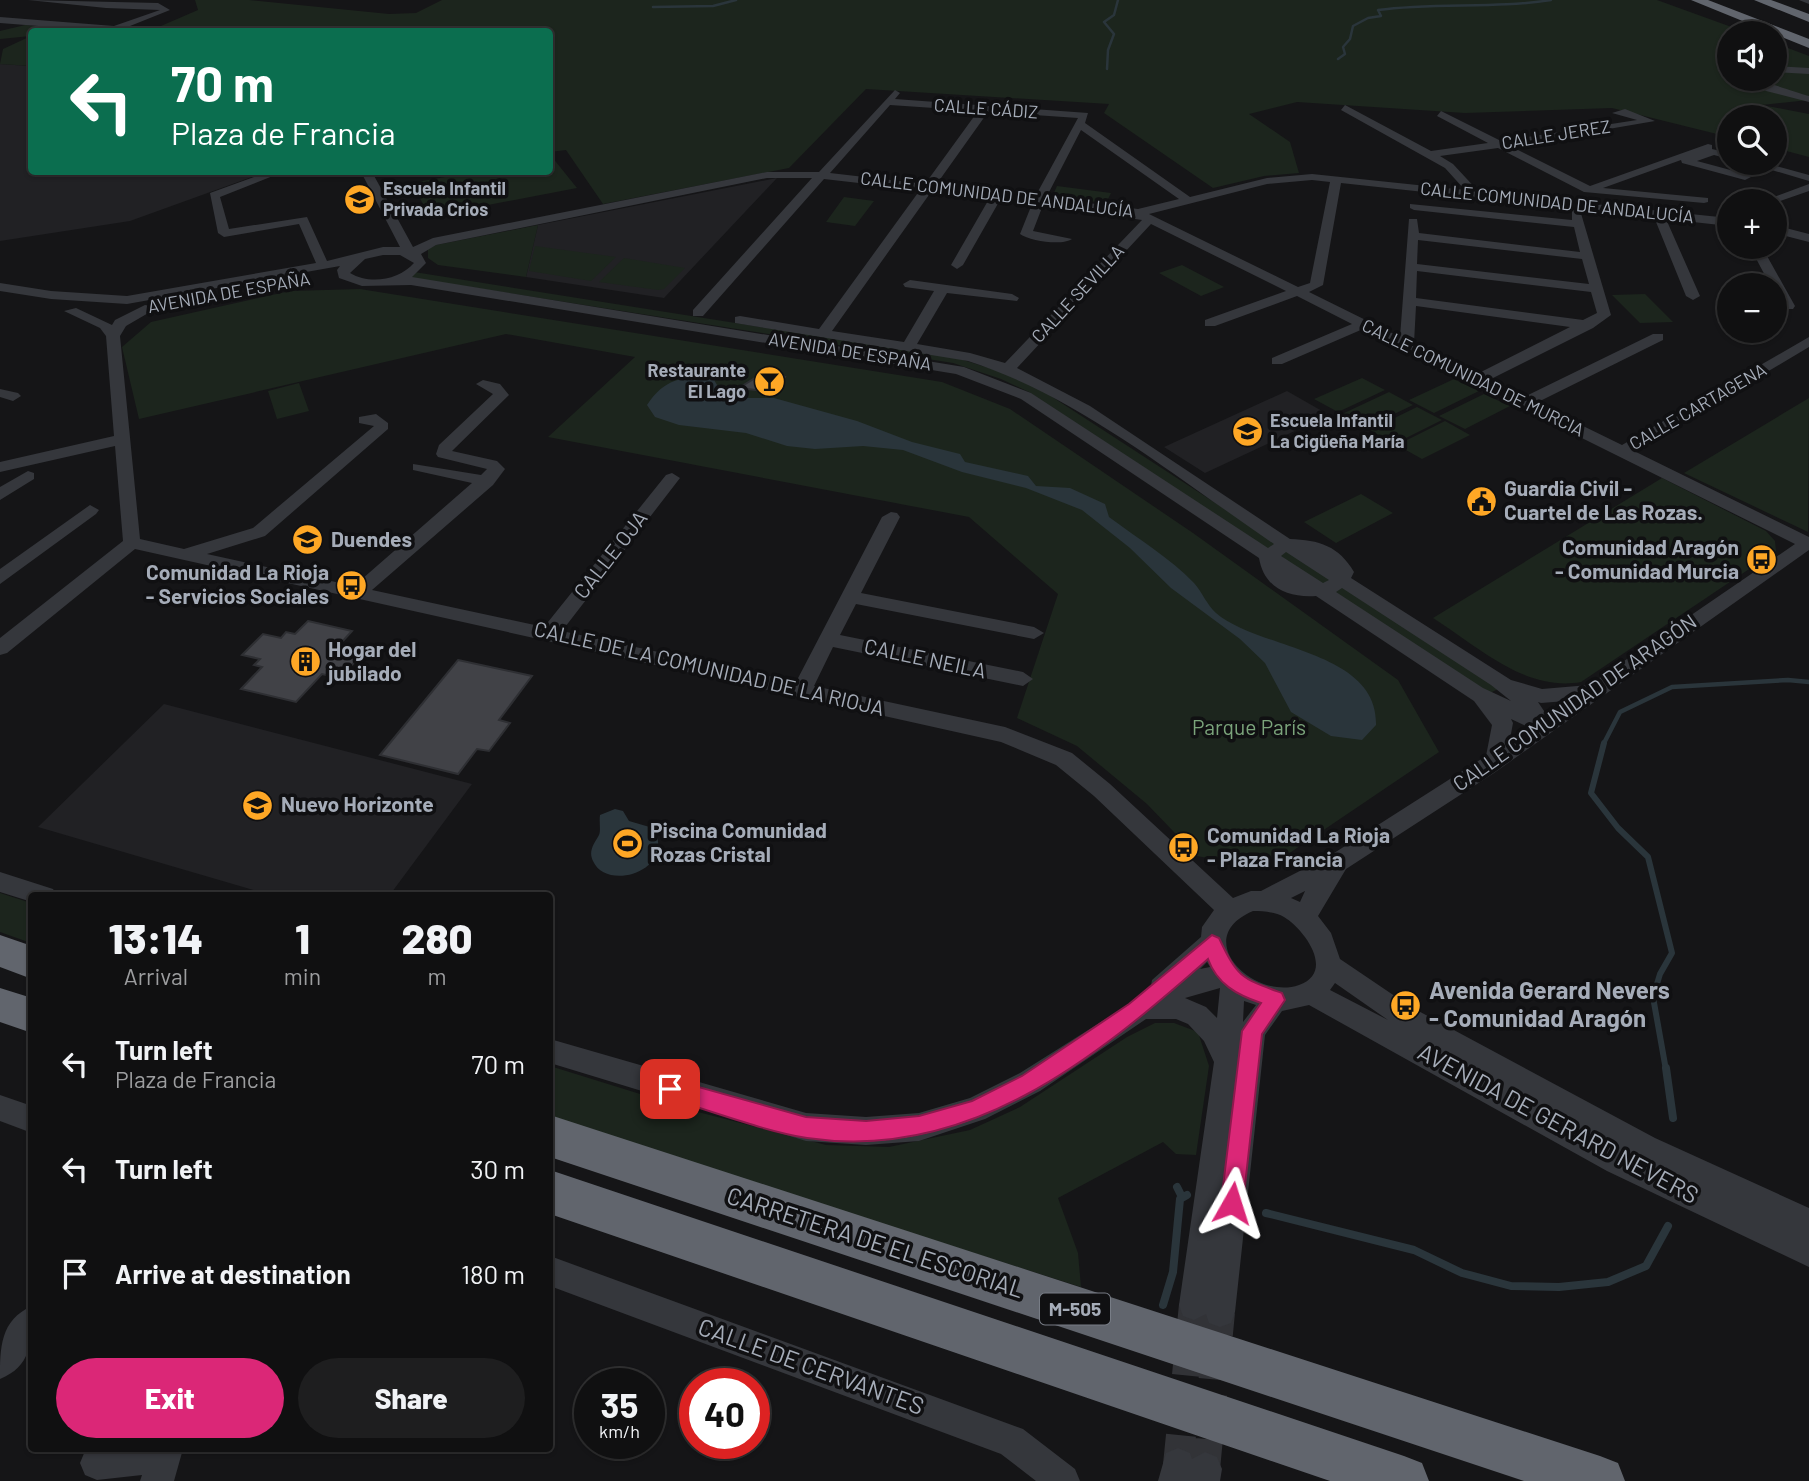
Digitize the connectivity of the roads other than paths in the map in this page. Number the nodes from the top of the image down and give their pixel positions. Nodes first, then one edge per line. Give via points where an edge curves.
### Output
1 (32, 0) edge
2 (1697, 0) edge
3 (1718, 0) edge
4 (1760, 0) edge
5 (1803, 0) edge
6 (1744, 2) dead end
7 (1809, 2) edge
8 (1809, 18) edge
9 (0, 20) edge
10 (1809, 26) edge
11 (102, 28) edge
12 (118, 28) edge
13 (1809, 34) edge
14 (1809, 44) edge
15 (1787, 70) edge
16 (1809, 71) edge
17 (1777, 91) edge
18 (1809, 99) edge
19 (1345, 108) dead end
20 (985, 109) junction
21 (1617, 113) dead end
22 (1441, 114) dead end
23 (1082, 120) junction
24 (1500, 144) junction
25 (1708, 147) dead end
26 (1717, 153) edge
27 (1428, 155) junction
28 (1717, 169) edge
29 (1787, 172) edge
30 (268, 175) edge
31 (822, 175) junction
32 (1738, 175) edge
33 (368, 176) edge
34 (1745, 177) dead end
35 (1809, 178) edge
36 (1336, 179) junction
37 (928, 186) junction
38 (1809, 187) edge
39 (1413, 188) junction
40 (1588, 190) junction
41 (1475, 194) junction
42 (997, 195) junction
43 (1787, 195) edge
44 (1186, 199) junction
45 (1704, 200) dead end
46 (1039, 201) junction
47 (1414, 206) junction
48 (1594, 206) junction
49 (1658, 214) junction
50 (1144, 216) junction
51 (1717, 220) edge
52 (1787, 232) edge
53 (1412, 236) junction
54 (399, 237) junction
55 (1809, 238) edge
56 (1066, 239) dead end
57 (433, 242) junction
58 (383, 251) junction
59 (1586, 256) junction
60 (414, 258) junction
61 (1763, 259) edge
62 (352, 260) junction
63 (323, 265) junction
64 (957, 265) dead end
65 (1412, 267) junction
66 (344, 275) junction
67 (240, 281) junction
68 (385, 282) junction
69 (909, 284) dead end
70 (0, 287) edge
71 (943, 288) junction
72 (1595, 289) junction
73 (1297, 291) junction
74 (1693, 296) dead end
75 (1012, 298) dead end
76 (89, 299) junction
77 (0, 300) edge
78 (1788, 306) dead end
79 (1408, 308) junction
80 (698, 313) junction
81 (1210, 323) dead end
82 (113, 324) junction
83 (1363, 324) junction
84 (1588, 325) junction
85 (824, 332) junction
86 (1380, 332) junction
87 (1658, 337) dead end
88 (1809, 341) edge
89 (1407, 346) junction
90 (908, 347) junction
91 (1278, 360) dead end
92 (1008, 369) junction
93 (1477, 380) junction
94 (483, 384) dead end
95 (1525, 403) junction
96 (362, 423) dead end
97 (123, 439) junction
98 (1623, 451) junction
99 (0, 467) edge
100 (419, 467) dead end
101 (28, 476) dead end
102 (671, 478) dead end
103 (487, 481) junction
104 (0, 495) edge
105 (90, 510) dead end
106 (891, 517) dead end
107 (1808, 542) edge
108 (132, 543) junction
109 (1286, 544) junction
110 (185, 554) junction
111 (1268, 556) junction
112 (0, 578) edge
113 (1343, 580) junction
114 (1323, 591) junction
115 (358, 592) junction
116 (848, 596) junction
117 (550, 633) junction
118 (1034, 633) dead end
119 (827, 639) junction
120 (0, 648) edge
121 (1023, 679) dead end
122 (1498, 680) junction
123 (802, 689) junction
124 (1594, 692) junction
125 (1476, 693) junction
126 (1544, 726) junction
127 (1496, 760) junction
128 (1339, 862) junction
129 (0, 882) edge
130 (32, 892) edge
131 (1264, 901) junction
132 (1229, 909) junction
133 (1305, 918) junction
134 (1212, 943) junction
135 (0, 951) edge
136 (0, 957) edge
137 (28, 963) edge
138 (28, 964) edge
139 (1329, 965) junction
140 (1231, 978) junction
141 (1310, 993) junction
142 (1275, 1000) junction
143 (0, 1005) edge
144 (1136, 1011) junction
145 (28, 1015) edge
146 (553, 1052) edge
147 (1227, 1062) junction
148 (0, 1108) edge
149 (28, 1118) edge
150 (553, 1137) edge
151 (1606, 1140) junction
152 (1636, 1156) junction
153 (553, 1193) edge
154 (1809, 1223) edge
155 (1809, 1252) edge
156 (553, 1272) edge
157 (28, 1326) edge
158 (0, 1363) edge
159 (1062, 1364) junction
160 (162, 1462) edge
161 (96, 1464) edge
162 (1063, 1481) edge
163 (1357, 1481) edge
164 (1404, 1481) edge
165 (1600, 1481) edge

1 - 12 street via 158,5 166,10
2 - 14 highway
3 - 13 highway
4 - 8 highway
5 - 7 street
6 - 10 highway
9 - 11 street
15 - 16 street
17 - 18 street
19 - 27 street
20 - 23 street, CALLE CÁDIZ
20 - 31 street, CALLE CÁDIZ via 892,97
20 - 37 street
21 - 24 street, CALLE JEREZ via 1650,121
22 - 24 street
23 - 44 street
23 - 46 street
24 - 27 street, CALLE JEREZ
24 - 40 street
25 - 40 street
26 - 28 street via 1686,161
27 - 41 street via 1449,166
29 - 35 street
30 - 63 street via 214,195 224,233 303,220
31 - 37 street, CALLE COMUNIDAD DE ANDALUCÍA
31 - 57 street, CALLE COMUNIDAD DE ANDALUCÍA via 767,175
31 - 80 street
32 - 34 street
33 - 54 street
36 - 39 street, CALLE COMUNIDAD DE ANDALUCÍA
36 - 44 street, CALLE COMUNIDAD DE ANDALUCÍA via 1284,178
36 - 73 street via 1316,285
37 - 42 street, CALLE COMUNIDAD DE ANDALUCÍA
37 - 85 street
38 - 43 street
39 - 41 street, CALLE COMUNIDAD DE ANDALUCÍA
39 - 47 street
40 - 45 street
40 - 48 street
41 - 48 street, CALLE COMUNIDAD DE ANDALUCÍA
42 - 46 street, CALLE COMUNIDAD DE ANDALUCÍA
42 - 64 street
44 - 50 street, CALLE COMUNIDAD DE ANDALUCÍA
46 - 50 street, CALLE COMUNIDAD DE ANDALUCÍA
46 - 56 street via 1026,234
47 - 53 street
47 - 59 street via 1577,219
48 - 49 street, CALLE COMUNIDAD DE ANDALUCÍA
49 - 51 street, CALLE COMUNIDAD DE ANDALUCÍA
49 - 74 street
50 - 73 street, CALLE COMUNIDAD DE MURCIA
50 - 92 street, CALLE SEVILLA
52 - 55 street
53 - 59 street
53 - 65 street
54 - 57 street, CALLE COMUNIDAD DE ANDALUCÍA
54 - 58 street
54 - 60 street
57 - 60 street, CALLE COMUNIDAD DE ANDALUCÍA via 420,247
58 - 60 street, AVENIDA DE ESPAÑA
58 - 62 street, AVENIDA DE ESPAÑA
59 - 72 street
60 - 68 street, CALLE COMUNIDAD DE ANDALUCÍA
60 - 80 street, AVENIDA DE ESPAÑA
61 - 78 street
62 - 63 street, AVENIDA DE ESPAÑA
62 - 66 street
63 - 67 street, AVENIDA DE ESPAÑA
65 - 72 street
65 - 79 street
66 - 68 street, AVENIDA DE ESPAÑA via 359,282
66 - 82 street, AVENIDA DE ESPAÑA via 280,282 145,309
67 - 76 street, AVENIDA DE ESPAÑA via 127,300
67 - 82 street, AVENIDA DE ESPAÑA via 124,305
68 - 111 street, AVENIDA DE ESPAÑA via 411,281 959,370 1026,396
69 - 71 street
70 - 76 street, AVENIDA DE ESPAÑA
71 - 75 street
71 - 90 street
72 - 84 street via 1604,315
73 - 81 street
73 - 83 street, CALLE COMUNIDAD DE MURCIA
76 - 82 street, AVENIDA DE ESPAÑA via 113,307
77 - 82 street via 71,311
79 - 84 street
79 - 86 street
79 - 89 street
80 - 85 street, AVENIDA DE ESPAÑA
82 - 97 street
83 - 86 street, CALLE COMUNIDAD DE MURCIA
83 - 91 street
84 - 93 street
85 - 90 street, AVENIDA DE ESPAÑA
86 - 89 street, CALLE COMUNIDAD DE MURCIA
87 - 95 street
88 - 98 street, CALLE CARTAGENA
89 - 93 street, CALLE COMUNIDAD DE MURCIA
90 - 92 street, AVENIDA DE ESPAÑA via 970,357
92 - 109 street, AVENIDA DE ESPAÑA via 1085,409
93 - 95 street, CALLE COMUNIDAD DE MURCIA
94 - 103 street via 495,387 500,395 444,448 444,454 491,464 497,469
95 - 98 street, CALLE COMUNIDAD DE MURCIA
96 - 110 street via 376,419 383,426 259,532
97 - 99 street
97 - 108 street
98 - 107 street, CALLE COMUNIDAD DE MURCIA
100 - 103 street
101 - 104 street
102 - 117 street, CALLE OJA
103 - 115 street
105 - 112 street
106 - 116 street
107 - 124 street, CALLE COMUNIDAD DE ARAGÓN
108 - 110 street, CALLE DE LA COMUNIDAD DE LA RIOJA
108 - 120 street
109 - 111 street
109 - 113 street, AVENIDA DE ESPAÑA via 1319,548 1333,555 1345,572
110 - 115 street, CALLE DE LA COMUNIDAD DE LA RIOJA
111 - 114 street, AVENIDA DE ESPAÑA via 1267,566 1287,586
113 - 114 street
113 - 122 street, AVENIDA DE ESPAÑA
114 - 125 street, AVENIDA DE ESPAÑA
115 - 117 street, CALLE DE LA COMUNIDAD DE LA RIOJA
116 - 118 street
116 - 119 street
117 - 123 street, CALLE DE LA COMUNIDAD DE LA RIOJA
119 - 121 street, CALLE NEILA
119 - 123 street
122 - 124 street, AVENIDA DE ESPAÑA via 1541,696
122 - 126 street, AVENIDA DE ESPAÑA via 1528,704
123 - 132 street, CALLE DE LA COMUNIDAD DE LA RIOJA via 1005,735 1064,759
124 - 126 street, CALLE COMUNIDAD DE ARAGÓN
125 - 126 street, AVENIDA DE ESPAÑA
125 - 127 street, AVENIDA DE ESPAÑA via 1503,723
126 - 127 street, CALLE COMUNIDAD DE ARAGÓN
127 - 128 street, CALLE COMUNIDAD DE ARAGÓN
128 - 131 street, CALLE COMUNIDAD DE ARAGÓN
128 - 133 street, CALLE COMUNIDAD DE ARAGÓN
129 - 130 street
131 - 132 street
131 - 133 street
132 - 134 street via 1216,924
133 - 139 street via 1323,940
134 - 140 street
134 - 144 street
135 - 137 highway
136 - 138 highway
139 - 141 street via 1319,986
139 - 151 street, AVENIDA DE GERARD NEVERS
140 - 142 street via 1246,990
140 - 144 street via 1191,982
140 - 147 street
141 - 142 street
141 - 151 street, AVENIDA DE GERARD NEVERS via 1365,1018 1505,1101
142 - 147 street via 1252,1031 1207,1308
143 - 145 highway
144 - 146 street via 1030,1083 975,1110 919,1127 866,1131 806,1127
144 - 147 street via 1180,1006 1199,1016 1217,1037
148 - 149 street
150 - 165 highway, CARRETERA DE EL ESCORIAL / M-505
151 - 152 street, AVENIDA DE GERARD NEVERS
152 - 154 street, AVENIDA DE GERARD NEVERS
152 - 155 street, AVENIDA DE GERARD NEVERS
153 - 159 highway, M-505
156 - 162 street, CALLE DE CERVANTES via 1011,1441
157 - 158 street
159 - 163 highway
159 - 164 highway, M-505
160 - 161 street

